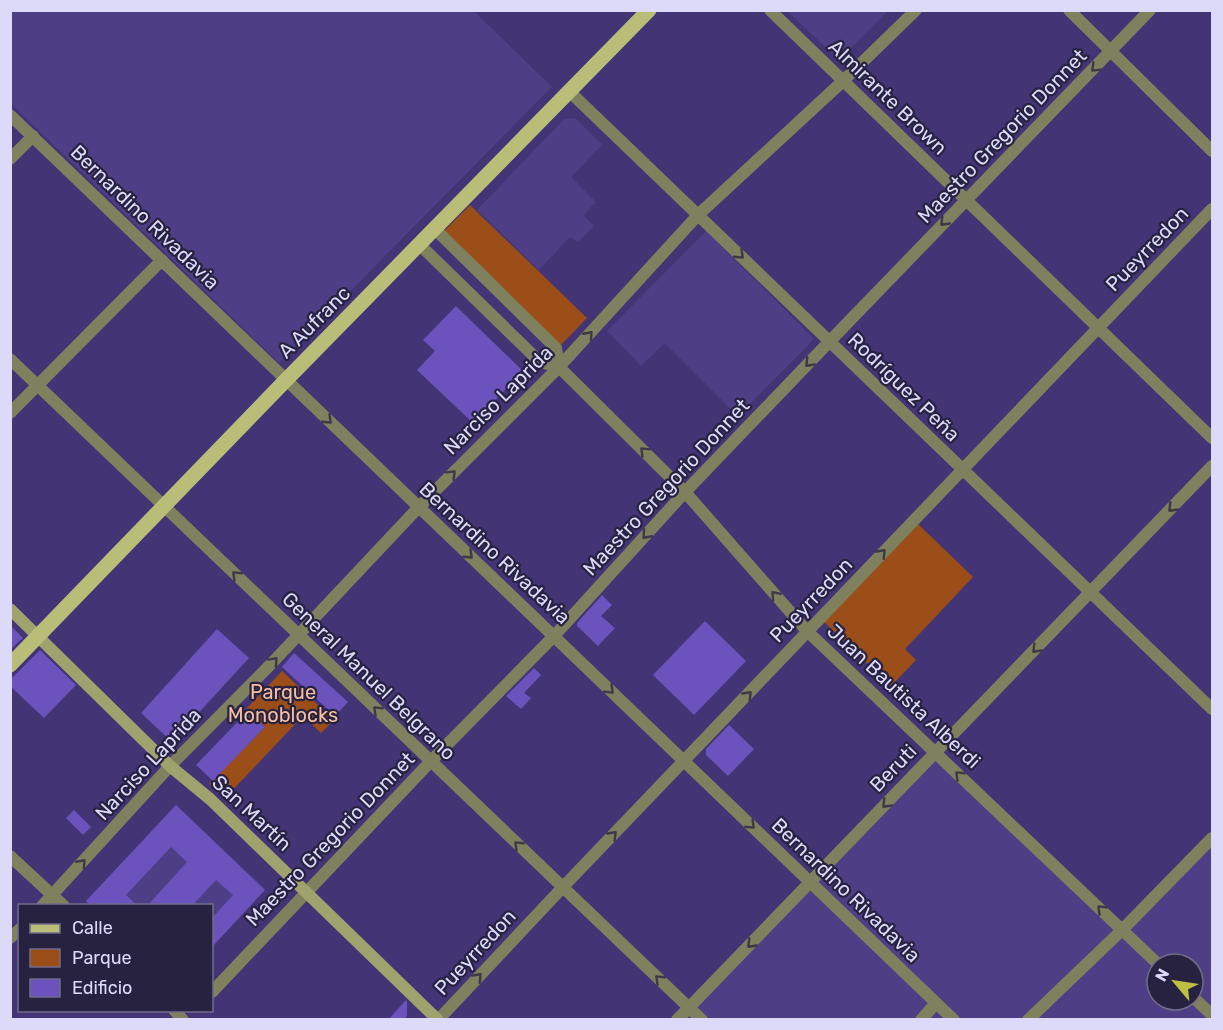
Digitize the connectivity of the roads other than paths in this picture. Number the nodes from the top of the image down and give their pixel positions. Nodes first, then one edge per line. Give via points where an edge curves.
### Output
1 (650, 10) edge
2 (770, 10) edge
3 (916, 10) edge
4 (1069, 10) edge
5 (1150, 10) edge
6 (1112, 52) junction
7 (843, 81) junction
8 (570, 92) junction
9 (10, 115) edge
10 (33, 136) junction
11 (1212, 151) edge
12 (10, 159) edge
13 (967, 199) junction
14 (1212, 208) edge
15 (698, 215) junction
16 (435, 229) junction
17 (420, 245) junction
18 (162, 260) junction
19 (1099, 328) junction
20 (829, 342) junction
21 (10, 359) edge
22 (559, 367) junction
23 (286, 380) junction
24 (38, 385) junction
25 (10, 413) edge
26 (1212, 438) edge
27 (1212, 466) edge
28 (963, 470) junction
29 (685, 492) junction
30 (164, 506) junction
31 (418, 508) junction
32 (1091, 592) junction
33 (10, 609) edge
34 (807, 631) junction
35 (39, 635) junction
36 (298, 635) junction
37 (554, 636) junction
38 (10, 665) edge
39 (1212, 709) edge
40 (936, 752) junction
41 (431, 761) junction
42 (684, 761) junction
43 (170, 766) junction
44 (1212, 838) edge
45 (10, 856) edge
46 (811, 883) junction
47 (562, 887) junction
48 (307, 891) junction
49 (52, 895) junction
50 (44, 904) edge
51 (62, 904) edge
52 (1122, 930) junction
53 (1145, 952) edge
54 (213, 991) edge
55 (936, 1003) junction
56 (689, 1007) junction
57 (438, 1020) edge
58 (677, 1020) edge
59 (702, 1020) edge
60 (921, 1020) edge
61 (954, 1020) edge
62 (1028, 1020) edge

1 - 8 main road, A Aufranc
2 - 7 street, Almirante Brown
3 - 7 street, Narciso Laprida
4 - 6 street
5 - 6 street, Maestro Gregorio Donnet
6 - 11 street
6 -> 13 street, Maestro Gregorio Donnet
7 - 13 street, Almirante Brown
7 - 15 street, Narciso Laprida
8 - 15 street, Rodríguez Peña
8 - 16 main road, A Aufranc
9 - 10 street, Bernardino Rivadavia
10 - 12 street
10 - 18 street, Bernardino Rivadavia
13 - 19 street, Almirante Brown
13 -> 20 street, Maestro Gregorio Donnet
14 - 19 street, Pueyrredon
15 -> 20 street, Rodríguez Peña
22 -> 15 street, Narciso Laprida
16 - 17 main road, A Aufranc
16 - 22 street, Juan Bautista Alberdi via 556,348
17 - 22 street, Juan Bautista Alberdi via 540,362
17 - 23 main road, A Aufranc
18 - 23 street, Bernardino Rivadavia
18 - 24 street
19 - 26 street, Almirante Brown
19 - 28 street, Pueyrredon
20 - 28 street, Rodríguez Peña
20 -> 29 street, Maestro Gregorio Donnet
21 - 24 street, General Manuel Belgrano
29 -> 22 street, Juan Bautista Alberdi
31 -> 22 street, Narciso Laprida
23 - 30 main road, A Aufranc
23 -> 31 street, Bernardino Rivadavia
24 - 25 street
24 - 30 street, General Manuel Belgrano
27 -> 32 street, Beruti
28 - 32 street, Rodríguez Peña
34 -> 28 street, Pueyrredon
34 -> 29 street, Juan Bautista Alberdi
29 -> 37 street, Maestro Gregorio Donnet
30 - 35 main road, A Aufranc
36 -> 30 street, General Manuel Belgrano
31 - 36 street, Narciso Laprida
31 -> 37 street, Bernardino Rivadavia
32 - 39 street, Rodríguez Peña
32 -> 40 street, Beruti
33 - 35 main road, San Martín
34 - 40 street, Juan Bautista Alberdi
42 -> 34 street, Pueyrredon
35 - 38 main road, A Aufranc
35 - 43 main road, San Martín
41 -> 36 street, General Manuel Belgrano
43 -> 36 street, Narciso Laprida
37 - 41 street, Maestro Gregorio Donnet
37 -> 42 street, Bernardino Rivadavia
40 -> 46 street, Beruti
52 -> 40 street, Juan Bautista Alberdi
47 -> 41 street, General Manuel Belgrano
41 - 48 street, Maestro Gregorio Donnet
42 -> 46 street, Bernardino Rivadavia
47 -> 42 street, Pueyrredon
43 - 48 main road, San Martín
49 -> 43 street, Narciso Laprida
44 - 52 street
45 - 49 street
46 - 55 street, Bernardino Rivadavia
46 -> 56 street, Beruti
56 -> 47 street, General Manuel Belgrano
57 -> 47 street, Pueyrredon
48 - 54 street, Maestro Gregorio Donnet
48 - 57 main road, San Martín
49 - 50 street, Narciso Laprida
49 - 51 street
52 - 53 street, Juan Bautista Alberdi
52 - 62 street
55 - 60 street
55 - 61 street, Bernardino Rivadavia
56 - 58 street, Beruti
56 - 59 street, General Manuel Belgrano

